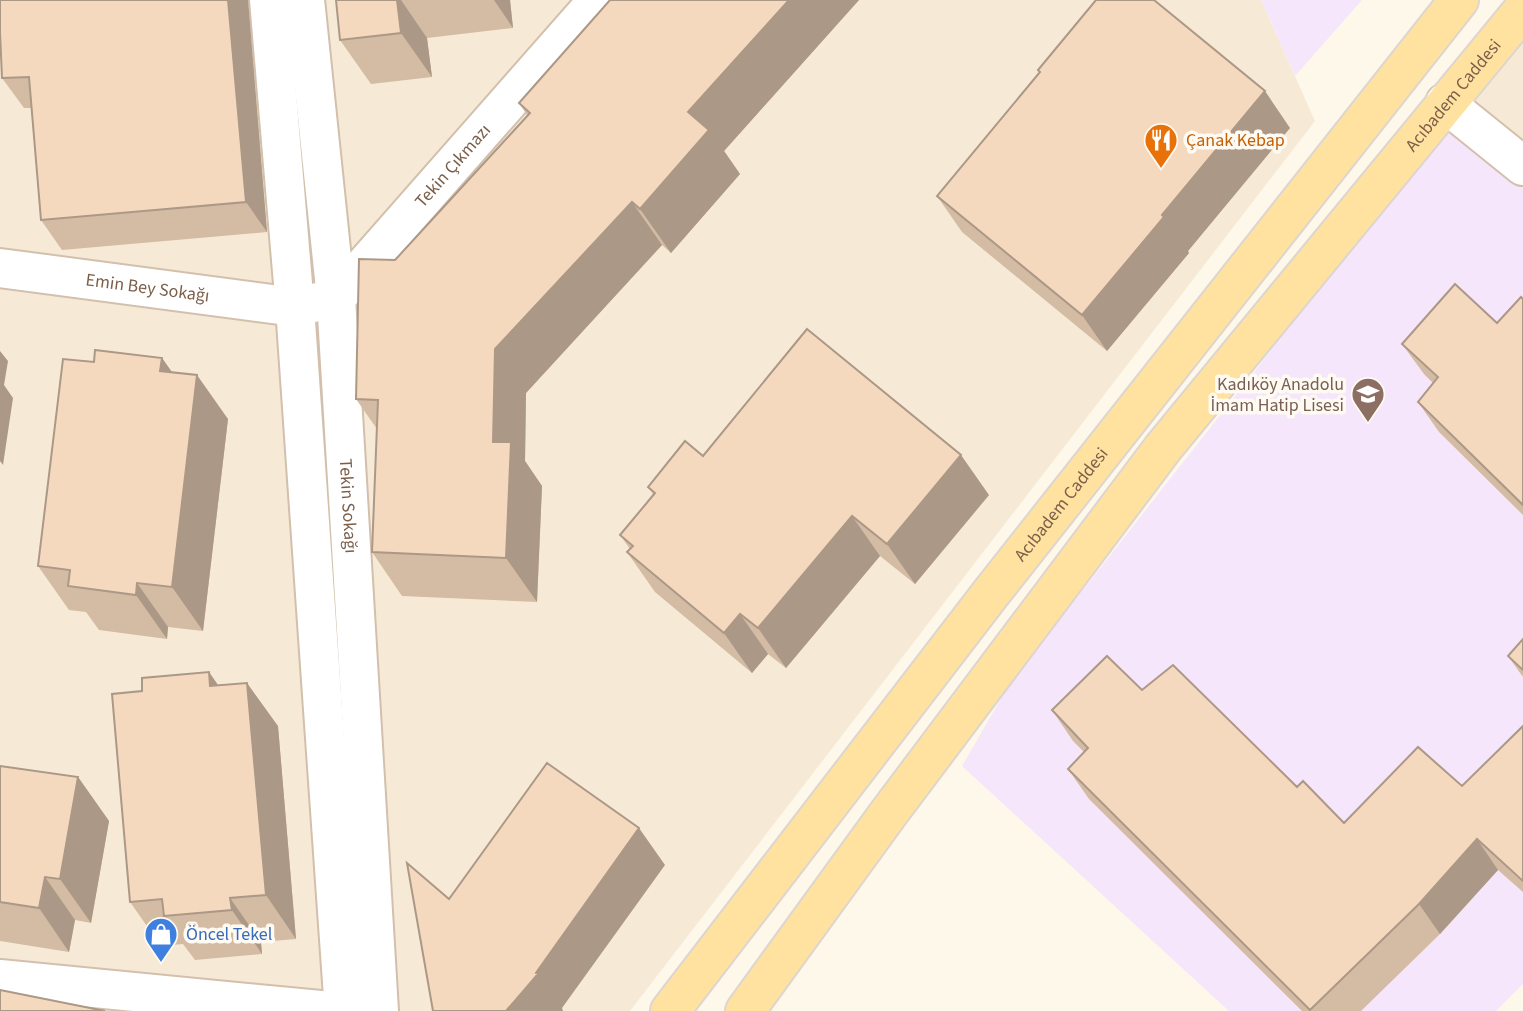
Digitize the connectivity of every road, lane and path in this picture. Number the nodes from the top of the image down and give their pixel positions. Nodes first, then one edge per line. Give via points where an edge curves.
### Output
1 (269, 0) edge
2 (305, 0) edge
3 (598, 0) edge
4 (1459, 0) edge
5 (1523, 10) edge
6 (1445, 103) junction
7 (1523, 166) edge
8 (0, 268) edge
9 (336, 298) junction
10 (295, 307) junction
11 (0, 979) edge
12 (363, 1010) edge
13 (331, 1011) edge
14 (670, 1011) edge
15 (745, 1011) edge

1 - 10 street, Tekin Sokağı
2 - 9 street, Tekin Sokağı
3 - 9 street, Tekin Çıkmazı
4 - 14 main road, Acıbadem Caddesi via 990,593
5 - 6 main road, Acıbadem Caddesi
6 - 7 street
6 - 15 main road, Acıbadem Caddesi via 1163,448
8 - 10 street, Emin Bey Sokağı
9 - 10 street
9 - 12 street, Tekin Sokağı
10 - 12 street, Tekin Sokağı
11 - 13 street

